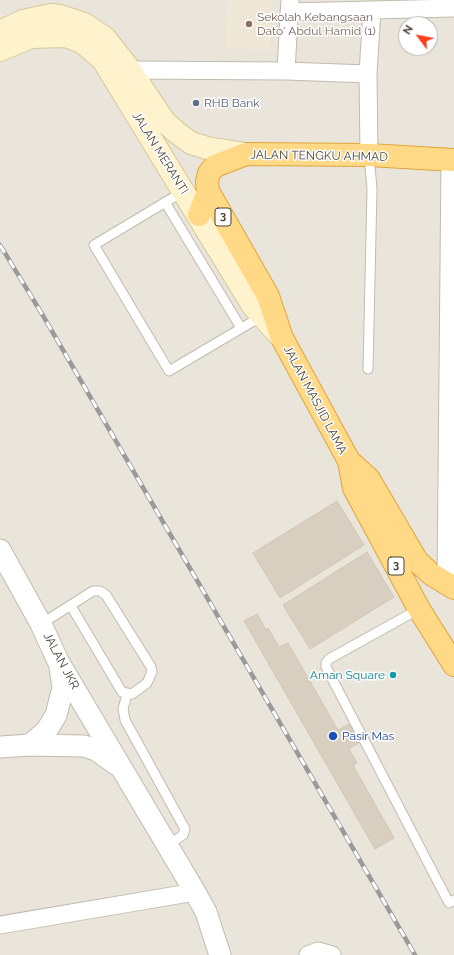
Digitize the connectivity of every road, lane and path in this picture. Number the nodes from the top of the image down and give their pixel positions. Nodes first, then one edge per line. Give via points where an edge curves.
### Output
1 (290, 6) edge
2 (454, 8) edge
3 (372, 10) junction
4 (52, 25) junction
5 (0, 32) edge
6 (0, 50) edge
7 (130, 70) junction
8 (286, 71) junction
9 (368, 74) junction
10 (246, 154) junction
11 (369, 155) junction
12 (452, 160) edge
13 (184, 191) junction
14 (208, 191) junction
15 (165, 202) junction
16 (199, 215) junction
17 (265, 306) junction
18 (241, 328) junction
19 (368, 369) dead end
20 (451, 434) edge
21 (349, 461) junction
22 (0, 550) edge
23 (450, 586) edge
24 (71, 606) junction
25 (419, 609) junction
26 (41, 624) junction
27 (58, 661) junction
28 (454, 665) edge
29 (127, 694) junction
30 (30, 745) junction
31 (0, 747) edge
32 (124, 770) junction
33 (168, 845) junction
34 (195, 892) junction
35 (452, 905) edge
36 (0, 925) edge
37 (220, 955) edge
38 (308, 955) edge
39 (332, 955) edge

1 - 3 street
1 - 8 street
2 - 3 street
3 - 9 street
4 - 5 main road, JALAN MERANTI via 23,21
4 - 6 main road, JALAN MERANTI
4 - 7 main road, JALAN MERANTI via 60,16 84,24 105,38
4 - 13 main road, JALAN MERANTI via 65,36 82,42 103,60
7 - 8 street
7 - 10 main road, JALAN MERANTI via 164,121 191,143
8 - 9 street
9 - 11 street
10 - 11 highway, JALAN TENGKU AHMAD
10 - 14 highway, JALAN TENGKU AHMAD via 215,166 209,173
11 - 12 highway, JALAN TENGKU AHMAD
11 - 19 lane via 372,189
12 - 20 street
13 - 15 lane
13 - 16 main road, JALAN MERANTI
14 - 16 highway, JALAN TENGKU AHMAD
14 - 17 highway, 3
15 - 18 lane
15 - 18 lane via 94,245 169,371
16 - 17 main road, JALAN MERANTI via 253,306
17 - 18 lane
17 - 21 highway, JALAN MASJID LAMA / 3
20 - 23 street
21 - 23 highway, JALAN MASJID LAMA / 3 via 369,479 416,561
21 - 25 highway, JALAN MASJID LAMA / 3 via 354,488
22 - 26 street, JALAN JKR
24 - 26 lane
24 - 29 lane via 118,687
24 - 29 lane via 93,591 100,591 106,595 151,667 152,672 147,683 132,694
25 - 28 highway, JALAN MASJID LAMA / 3
25 - 35 lane via 329,659 326,667
26 - 27 street, JALAN JKR
27 - 30 street via 63,688 56,715 48,730
27 - 32 street, JALAN JKR
29 - 33 lane via 123,709 125,720 185,829 183,835
30 - 31 street
30 - 32 street via 84,746 106,756
32 - 33 street, JALAN JKR
33 - 34 street, JALAN JKR
34 - 36 street
34 - 37 street, JALAN JKR via 206,912
38 - 39 street via 318,951

